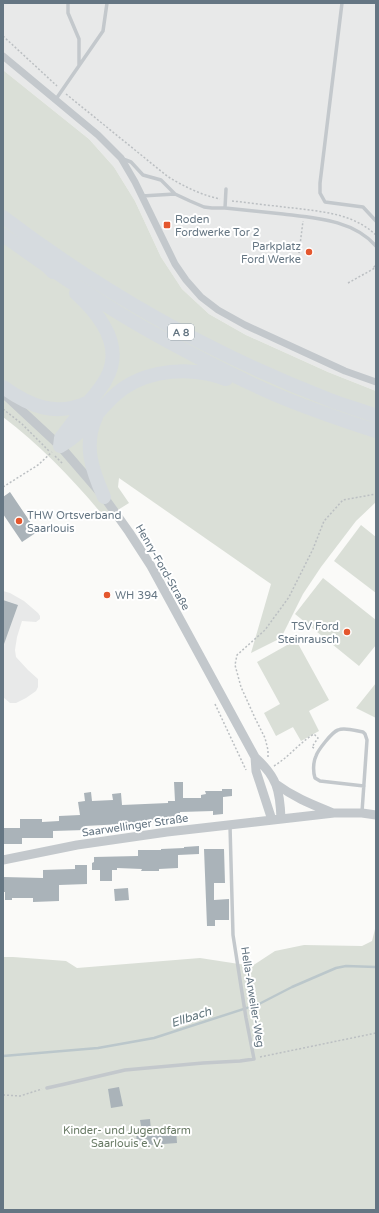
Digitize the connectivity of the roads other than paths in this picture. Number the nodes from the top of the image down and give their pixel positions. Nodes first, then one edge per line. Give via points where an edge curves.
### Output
1 (68, 3) edge
2 (107, 3) edge
3 (342, 3) edge
4 (3, 56) edge
5 (79, 66) junction
6 (55, 100) junction
7 (121, 158) junction
8 (226, 189) dead end
9 (175, 194) junction
10 (142, 196) junction
11 (225, 208) junction
12 (3, 217) edge
13 (376, 221) edge
14 (3, 235) edge
15 (376, 246) edge
16 (47, 266) junction
17 (376, 377) edge
18 (365, 379) junction
19 (376, 382) edge
20 (3, 387) edge
21 (3, 393) edge
22 (273, 393) junction
23 (94, 407) junction
24 (376, 416) edge
25 (376, 431) edge
26 (55, 449) junction
27 (104, 497) junction
28 (255, 757) junction
29 (276, 784) junction
30 (364, 786) junction
31 (362, 813) junction
32 (334, 814) junction
33 (376, 815) edge
34 (276, 819) junction
35 (230, 825) junction
36 (3, 860) edge
37 (47, 1088) road end

1 - 5 lane via 68,13 79,39
2 - 5 lane via 103,31
3 - 13 lane via 320,193 325,202 363,207
4 - 6 street
5 - 6 lane
6 - 7 street via 98,135
7 - 9 lane via 131,162 143,175 161,180
7 - 10 street
8 - 11 lane
9 - 10 lane
9 - 11 lane via 204,207
10 - 18 street via 175,264 209,304 228,317
11 - 15 lane via 332,221 363,235
12 - 24 highway, A 8 / A 8 via 110,290 194,339 331,401
14 - 16 highway, A 8
16 - 22 highway, A 8 / A 8 via 153,334
16 - 23 highway via 97,314 112,344 109,372
17 - 18 lane
18 - 19 street
20 - 23 highway via 38,406 52,409
21 - 26 street, Henry-Ford-Straße
22 - 23 highway via 209,374 190,371 168,372 146,377
22 - 25 highway, A 8 / A 8
23 - 26 highway via 61,438
23 - 27 highway via 89,440 92,468
26 - 27 street, Henry-Ford-Straße
27 - 28 street, Henry-Ford-Straße via 151,566
28 - 29 street, Henry-Ford-Straße via 267,768
28 - 34 street, Henry-Ford-Straße via 256,771
29 - 32 street via 299,799
29 - 34 street, Henry-Ford-Straße via 280,794
30 - 30 lane via 320,781 315,778 316,756 336,730 344,729 365,734 367,740
30 - 31 lane
31 - 32 street, Saarwellinger Straße
31 - 33 street, Saarwellinger Straße
32 - 34 street, Saarwellinger Straße
34 - 35 street, Saarwellinger Straße
35 - 36 street, Saarwellinger Straße via 77,845
35 - 37 lane, Hella-Arweiler-Weg via 233,935 254,1059 125,1070

